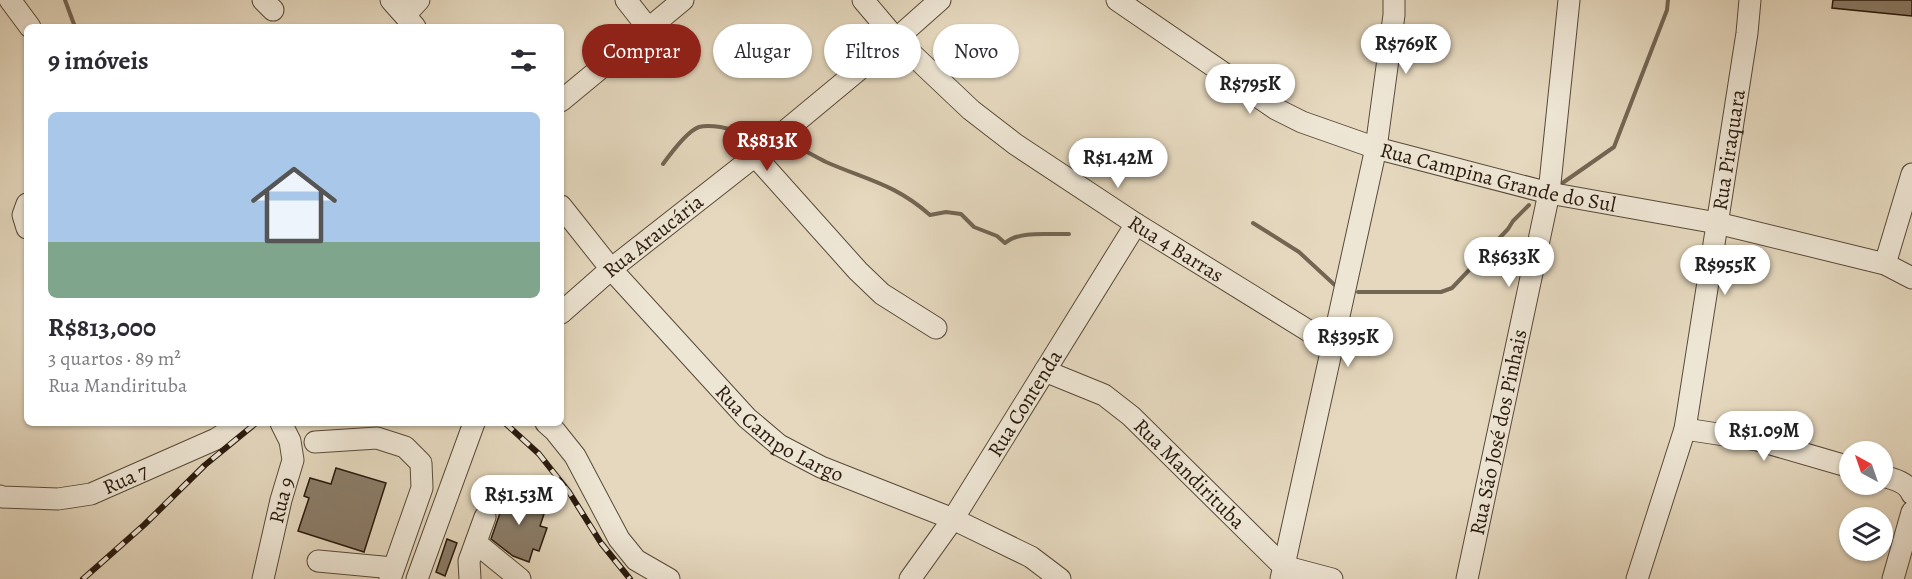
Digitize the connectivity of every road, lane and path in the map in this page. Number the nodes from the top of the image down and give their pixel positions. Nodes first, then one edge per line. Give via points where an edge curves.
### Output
1 (10, 0) edge
2 (626, 0) edge
3 (683, 0) edge
4 (863, 0) edge
5 (940, 0) edge
6 (1117, 0) edge
7 (1394, 0) edge
8 (1569, 0) edge
9 (1750, 0) edge
10 (28, 24) edge
11 (645, 24) edge
12 (653, 24) edge
13 (883, 24) edge
14 (913, 24) edge
15 (921, 63) edge
16 (588, 78) edge
17 (849, 78) edge
18 (564, 98) edge
19 (1376, 148) junction
20 (755, 156) junction
21 (1912, 174) edge
22 (1549, 193) junction
23 (564, 210) edge
24 (1717, 223) junction
25 (1136, 224) junction
26 (1885, 264) junction
27 (610, 269) junction
28 (1912, 278) edge
29 (564, 310) edge
30 (936, 328) dead end
31 (1333, 346) junction
32 (1045, 371) junction
33 (237, 426) edge
34 (282, 426) edge
35 (473, 426) edge
36 (549, 426) edge
37 (1685, 429) junction
38 (315, 442) dead end
39 (1839, 464) edge
40 (1893, 479) edge
41 (1912, 494) edge
42 (1, 497) edge
43 (1912, 512) edge
44 (485, 517) dead end
45 (953, 519) junction
46 (476, 543) junction
47 (318, 561) dead end
48 (1282, 572) edge
49 (391, 574) edge
50 (263, 579) edge
51 (417, 579) edge
52 (470, 579) edge
53 (520, 579) edge
54 (669, 579) edge
55 (910, 579) edge
56 (1060, 579) edge
57 (1332, 579) edge
58 (1467, 579) edge
59 (1637, 579) edge
60 (1893, 579) edge

1 - 10 street
2 - 11 street
3 - 12 street
4 - 13 street, Rua 4 Barras
5 - 14 street, Rua Araucária
6 - 19 street, Rua Campina Grande do Sul via 1276,109
7 - 19 street
8 - 22 street, Rua São José dos Pinhais
9 - 24 street, Rua Piraquara
15 - 25 street, Rua 4 Barras via 971,110 1015,144
16 - 18 street
17 - 20 street, Rua Araucária
19 - 22 street, Rua Campina Grande do Sul
19 - 31 street
20 - 27 street, Rua Araucária
20 - 30 street via 882,294
21 - 26 street
22 - 24 street, Rua Campina Grande do Sul
22 - 58 street, Rua São José dos Pinhais
23 - 27 street, Rua Campo Largo
24 - 26 street, Rua Campina Grande do Sul
24 - 37 street, Rua Piraquara
25 - 31 street, Rua 4 Barras
25 - 32 street, Rua Contenda
26 - 28 street, Rua Campina Grande do Sul
27 - 29 street, Rua Araucária
27 - 45 street, Rua Campo Largo via 747,418 779,445 821,467
31 - 48 street
32 - 45 street, Rua Contenda
32 - 48 street, Rua Mandirituba via 1104,396 1131,416
33 - 42 street, Rua 7 via 91,494 58,500
34 - 50 street, Rua 9 via 293,460
35 - 51 street
36 - 54 street via 575,456 619,539 636,560
37 - 39 street via 1757,440
37 - 59 street, Rua Piraquara
38 - 49 street via 377,438 405,447 421,463 422,488
40 - 41 street
43 - 60 street
44 - 46 street
45 - 55 street, Rua Contenda
45 - 56 street, Rua Campo Largo via 1031,557
46 - 52 street via 469,561
46 - 53 street
47 - 49 street
48 - 57 street, Rua Mandirituba

